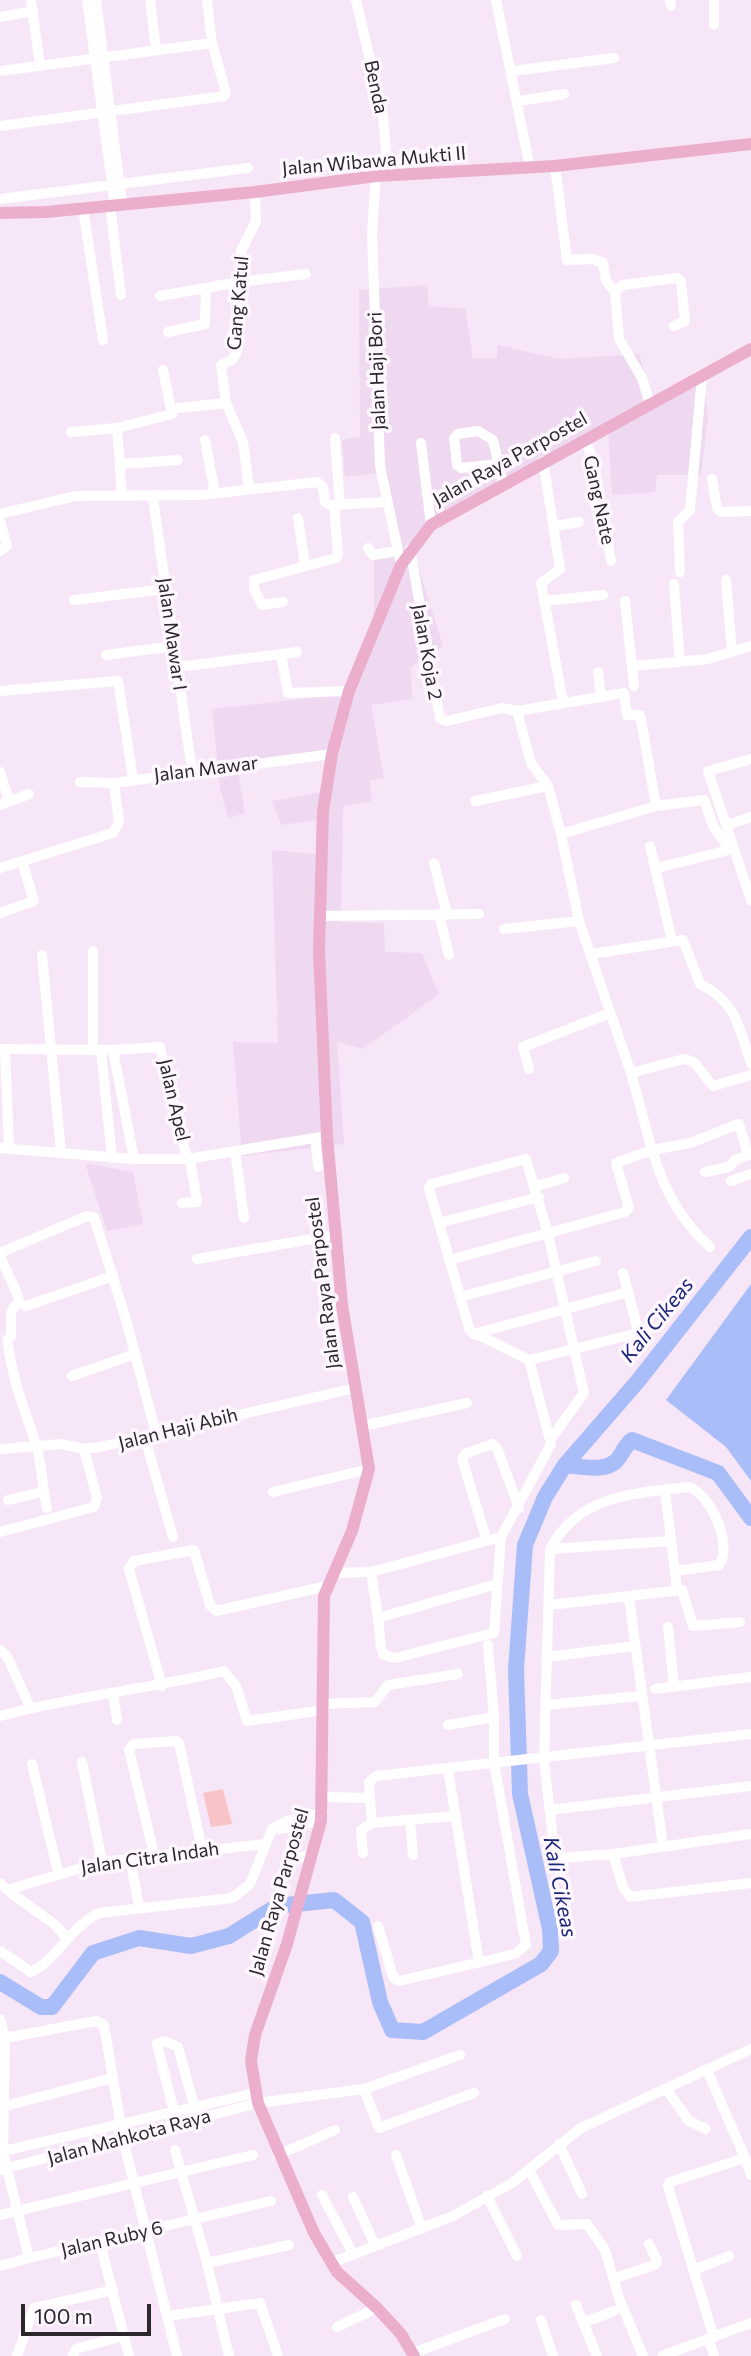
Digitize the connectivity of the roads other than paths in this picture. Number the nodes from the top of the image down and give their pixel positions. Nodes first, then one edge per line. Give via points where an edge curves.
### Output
1 (87, 0) edge
2 (96, 0) edge
3 (150, 0) edge
4 (207, 0) edge
5 (356, 0) edge
6 (496, 0) edge
7 (714, 0) edge
8 (32, 6) edge
9 (0, 17) edge
10 (714, 25) dead end
11 (212, 43) junction
12 (156, 50) junction
13 (614, 58) dead end
14 (99, 59) junction
15 (40, 66) junction
16 (0, 71) edge
17 (513, 71) junction
18 (565, 94) dead end
19 (519, 101) junction
20 (106, 113) junction
21 (0, 126) edge
22 (751, 144) edge
23 (555, 166) junction
24 (530, 168) junction
25 (248, 169) dead end
26 (382, 176) junction
27 (116, 183) junction
28 (255, 192) junction
29 (0, 199) edge
30 (116, 204) junction
31 (83, 208) junction
32 (0, 213) edge
33 (306, 274) dead end
34 (239, 282) junction
35 (206, 288) junction
36 (615, 292) junction
37 (121, 295) dead end
38 (160, 296) dead end
39 (674, 326) dead end
40 (168, 332) dead end
41 (103, 340) dead end
42 (751, 349) edge
43 (163, 370) dead end
44 (702, 376) junction
45 (226, 403) junction
46 (650, 404) junction
47 (179, 408) dead end
48 (117, 428) junction
49 (71, 432) dead end
50 (335, 438) dead end
51 (585, 439) junction
52 (205, 440) dead end
53 (421, 443) dead end
54 (178, 460) dead end
55 (544, 461) junction
56 (121, 464) junction
57 (500, 464) junction
58 (712, 479) dead end
59 (503, 483) junction
60 (249, 489) junction
61 (215, 493) junction
62 (122, 496) junction
63 (152, 498) junction
64 (386, 502) junction
65 (337, 505) junction
66 (751, 511) edge
67 (0, 514) edge
68 (298, 517) dead end
69 (0, 520) edge
70 (579, 522) dead end
71 (430, 525) junction
72 (555, 526) junction
73 (368, 548) dead end
74 (404, 550) junction
75 (0, 551) edge
76 (611, 561) dead end
77 (305, 565) junction
78 (680, 572) dead end
79 (726, 580) dead end
80 (674, 584) dead end
81 (166, 589) junction
82 (603, 595) dead end
83 (74, 600) dead end
84 (544, 601) junction
85 (625, 601) dead end
86 (284, 602) dead end
87 (174, 646) junction
88 (751, 646) edge
89 (297, 652) dead end
90 (732, 652) junction
91 (281, 654) junction
92 (106, 655) dead end
93 (680, 662) junction
94 (632, 666) junction
95 (177, 667) junction
96 (598, 672) dead end
97 (634, 686) dead end
98 (0, 691) edge
99 (349, 691) junction
100 (601, 697) junction
101 (563, 702) junction
102 (517, 711) junction
103 (332, 754) junction
104 (751, 758) edge
105 (192, 771) junction
106 (0, 772) edge
107 (133, 779) junction
108 (80, 782) dead end
109 (114, 783) junction
110 (548, 786) junction
111 (29, 794) dead end
112 (475, 801) dead end
113 (4, 803) edge
114 (656, 806) junction
115 (751, 817) edge
116 (727, 825) junction
117 (561, 834) junction
118 (650, 846) dead end
119 (22, 861) junction
120 (434, 863) dead end
121 (0, 868) edge
122 (657, 868) junction
123 (747, 874) edge
124 (751, 900) edge
125 (0, 913) edge
126 (443, 914) junction
127 (479, 914) dead end
128 (319, 916) junction
129 (579, 921) junction
130 (504, 929) dead end
131 (672, 941) junction
132 (93, 951) dead end
133 (590, 954) junction
134 (42, 955) dead end
135 (449, 955) dead end
136 (610, 1013) junction
137 (2, 1049) edge
138 (51, 1049) junction
139 (97, 1049) junction
140 (113, 1050) junction
141 (751, 1064) edge
142 (529, 1069) dead end
143 (631, 1073) junction
144 (751, 1075) edge
145 (321, 1137) junction
146 (5, 1149) edge
147 (652, 1150) junction
148 (235, 1151) junction
149 (61, 1153) junction
150 (112, 1158) junction
151 (134, 1159) junction
152 (188, 1159) junction
153 (318, 1167) dead end
154 (705, 1172) dead end
155 (751, 1174) edge
156 (564, 1178) dead end
157 (732, 1181) dead end
158 (537, 1192) junction
159 (182, 1203) dead end
160 (244, 1218) dead end
161 (439, 1223) junction
162 (548, 1234) junction
163 (335, 1235) junction
164 (710, 1247) dead end
165 (0, 1255) edge
166 (197, 1259) dead end
167 (449, 1260) junction
168 (596, 1261) dead end
169 (557, 1270) junction
170 (623, 1273) dead end
171 (113, 1276) junction
172 (629, 1292) junction
173 (460, 1297) junction
174 (26, 1306) dead end
175 (566, 1309) junction
176 (473, 1334) junction
177 (4, 1341) edge
178 (574, 1349) junction
179 (135, 1354) junction
180 (529, 1360) junction
181 (5, 1364) edge
182 (72, 1376) dead end
183 (355, 1388) junction
184 (467, 1403) dead end
185 (362, 1426) junction
186 (151, 1436) junction
187 (551, 1440) junction
188 (37, 1446) junction
189 (83, 1449) junction
190 (0, 1450) edge
191 (369, 1469) junction
192 (665, 1490) junction
193 (43, 1492) junction
194 (273, 1492) dead end
195 (8, 1500) dead end
196 (47, 1508) dead end
197 (519, 1508) junction
198 (0, 1532) edge
199 (173, 1537) dead end
200 (501, 1538) junction
201 (487, 1541) junction
202 (671, 1541) junction
203 (550, 1549) junction
204 (675, 1571) junction
205 (371, 1572) junction
206 (333, 1573) junction
207 (497, 1584) junction
208 (327, 1586) junction
209 (677, 1589) junction
210 (629, 1598) junction
211 (549, 1605) junction
212 (378, 1618) junction
213 (740, 1622) dead end
214 (668, 1626) dead end
215 (488, 1645) dead end
216 (635, 1646) junction
217 (0, 1650) edge
218 (546, 1657) junction
219 (457, 1674) dead end
220 (751, 1677) edge
221 (162, 1686) junction
222 (674, 1687) junction
223 (654, 1689) dead end
224 (113, 1694) junction
225 (641, 1696) junction
226 (546, 1705) junction
227 (30, 1707) junction
228 (323, 1707) junction
229 (0, 1716) edge
230 (494, 1717) junction
231 (117, 1720) dead end
232 (447, 1725) dead end
233 (751, 1734) edge
234 (649, 1747) junction
235 (540, 1759) junction
236 (82, 1762) dead end
237 (499, 1762) junction
238 (32, 1764) dead end
239 (448, 1769) junction
240 (751, 1786) edge
241 (323, 1797) junction
242 (656, 1797) junction
243 (370, 1798) junction
244 (550, 1810) junction
245 (322, 1816) junction
246 (454, 1816) junction
247 (410, 1821) junction
248 (372, 1823) junction
249 (751, 1834) edge
250 (264, 1844) junction
251 (663, 1846) junction
252 (202, 1849) junction
253 (363, 1853) dead end
254 (154, 1854) junction
255 (613, 1854) junction
256 (413, 1855) dead end
257 (130, 1857) junction
258 (288, 1860) dead end
259 (311, 1861) junction
260 (102, 1862) junction
261 (58, 1872) junction
262 (2, 1883) edge
263 (751, 1883) edge
264 (139, 1907) junction
265 (378, 1926) dead end
266 (66, 1937) junction
267 (0, 1951) edge
268 (479, 1963) junction
269 (0, 2019) edge
270 (5, 2038) junction
271 (751, 2049) edge
272 (460, 2055) dead end
273 (707, 2070) junction
274 (113, 2078) junction
275 (364, 2088) junction
276 (666, 2089) junction
277 (474, 2093) dead end
278 (256, 2098) junction
279 (5, 2106) junction
280 (194, 2106) junction
281 (173, 2111) junction
282 (197, 2119) junction
283 (123, 2125) junction
284 (177, 2125) junction
285 (706, 2129) dead end
286 (335, 2130) dead end
287 (123, 2139) junction
288 (559, 2144) junction
289 (175, 2150) dead end
290 (1, 2152) edge
291 (253, 2155) dead end
292 (278, 2155) junction
293 (396, 2155) dead end
294 (745, 2158) junction
295 (3, 2169) edge
296 (529, 2170) junction
297 (181, 2171) junction
298 (751, 2175) edge
299 (134, 2183) junction
300 (582, 2194) dead end
301 (321, 2195) dead end
302 (487, 2196) junction
303 (353, 2197) dead end
304 (271, 2202) dead end
305 (15, 2212) junction
306 (0, 2215) edge
307 (195, 2219) junction
308 (422, 2229) junction
309 (145, 2231) junction
310 (100, 2243) junction
311 (649, 2244) dead end
312 (289, 2245) dead end
313 (375, 2245) junction
314 (353, 2255) junction
315 (517, 2256) dead end
316 (729, 2256) dead end
317 (29, 2258) junction
318 (207, 2263) junction
319 (331, 2263) junction
320 (0, 2266) edge
321 (694, 2270) junction
322 (615, 2278) junction
323 (113, 2290) junction
324 (576, 2305) dead end
325 (218, 2307) junction
326 (377, 2308) junction
327 (614, 2311) dead end
328 (168, 2316) junction
329 (505, 2319) dead end
330 (541, 2320) dead end
331 (583, 2323) junction
332 (751, 2323) edge
333 (337, 2327) dead end
334 (123, 2336) junction
335 (712, 2339) junction
336 (414, 2355) edge
337 (17, 2356) edge
338 (73, 2356) edge
339 (129, 2356) edge
340 (177, 2356) edge
341 (229, 2356) edge
342 (278, 2356) edge
343 (553, 2356) edge
344 (597, 2356) edge
345 (643, 2356) edge
346 (662, 2356) edge
347 (714, 2356) edge

1 - 14 street
2 - 14 street
3 - 12 street
4 - 11 street
5 - 26 street, Benda via 383,116
6 - 17 street
7 - 10 street
8 - 9 street
8 - 15 street
11 - 12 street
11 - 20 street via 224,96
12 - 14 street
13 - 17 street
14 - 15 street
14 - 20 street
15 - 16 street
17 - 19 street
18 - 19 street
19 - 24 street
20 - 21 street
20 - 27 street
22 - 23 main road, Jalan Wibawa Mukti II
23 - 24 main road, Jalan Wibawa Mukti II
23 - 36 street via 567,260 599,260
24 - 26 main road, Jalan Wibawa Mukti II
25 - 27 street
26 - 28 main road, Jalan Wibawa Mukti II
26 - 64 street, Jalan Haji Bori via 372,232 380,466
27 - 29 street
27 - 30 street
28 - 30 main road, Jalan Wibawa Mukti II
28 - 34 street, Gang Katul via 256,221 241,251
30 - 31 main road, Jalan Wibawa Mukti II
30 - 37 street
31 - 32 main road, Jalan Wibawa Mukti II
31 - 41 street
33 - 34 street
34 - 35 street
34 - 45 street, Gang Katul via 237,352 221,365
35 - 38 street
35 - 40 street via 205,324
36 - 39 street via 623,285 677,278 685,321
36 - 46 street via 619,339 642,378
42 - 44 main road, Jalan Raya Parpostel
43 - 48 street via 172,414
44 - 46 main road, Jalan Raya Parpostel
44 - 78 street via 690,510 678,522
45 - 47 street
45 - 60 street, Gang Katul via 243,442
46 - 51 main road, Jalan Raya Parpostel
48 - 49 street
48 - 56 street
50 - 65 street
51 - 55 main road, Jalan Raya Parpostel
51 - 76 street, Gang Nate via 594,463
52 - 61 street
53 - 71 street
54 - 56 street
55 - 59 main road, Jalan Raya Parpostel
55 - 72 street
56 - 62 street
57 - 57 street via 461,468 454,438 485,433 493,440
57 - 59 street
58 - 66 street via 721,512
59 - 71 main road, Jalan Raya Parpostel
60 - 61 street
60 - 65 street via 317,482 327,504
61 - 63 street
62 - 63 street
62 - 67 street via 76,496
63 - 81 street, Jalan Mawar I
64 - 65 street
64 - 74 street, Jalan Haji Bori
65 - 77 street via 337,556
68 - 77 street
69 - 75 street via 7,545
70 - 72 street
71 - 74 main road, Jalan Raya Parpostel
72 - 84 street via 560,569 541,583
73 - 74 street via 373,555
74 - 99 main road, Jalan Raya Parpostel
74 - 102 street, Jalan Koja 2 via 440,719 502,708
77 - 86 street via 254,580 262,605
79 - 90 street
80 - 93 street
81 - 83 street
81 - 87 street, Jalan Mawar I
82 - 84 street
84 - 101 street
85 - 94 street
87 - 92 street
87 - 95 street, Jalan Mawar I
88 - 90 street
89 - 91 street
90 - 93 street
91 - 95 street
91 - 99 street via 290,694
93 - 94 street
94 - 97 street
95 - 105 street, Jalan Mawar I
96 - 100 street
98 - 107 street via 118,681
99 - 103 main road, Jalan Raya Parpostel
100 - 101 street
100 - 114 street via 624,694 627,715 640,715
101 - 102 street
102 - 110 street via 531,763
103 - 105 street, Jalan Mawar
103 - 128 main road, Jalan Raya Parpostel via 323,811
104 - 116 street via 708,771
105 - 107 street, Jalan Mawar
106 - 113 street
107 - 109 street, Jalan Mawar
108 - 109 street, Jalan Mawar
109 - 119 street via 120,822 113,833
110 - 112 street
110 - 117 street
111 - 113 street
114 - 117 street
114 - 122 street via 704,800 714,828 726,844 725,851 717,855
115 - 116 street
116 - 123 street
117 - 129 street
118 - 122 street
119 - 121 street
119 - 125 street via 34,901
120 - 126 street
122 - 131 street
123 - 124 street
126 - 127 street
126 - 128 street
126 - 135 street
128 - 145 main road, Jalan Raya Parpostel
129 - 130 street
129 - 133 street
131 - 133 street
131 - 141 street via 683,940 700,984 718,994 732,1010
132 - 139 street
133 - 136 street
134 - 138 street
136 - 142 street via 523,1048
136 - 143 street
137 - 138 street
137 - 146 street
138 - 139 street
138 - 149 street
139 - 140 street
139 - 150 street
140 - 151 street
140 - 152 street, Jalan Apel via 157,1045 162,1050
143 - 144 street via 684,1059 694,1062 713,1086
143 - 147 street
145 - 148 street
145 - 153 street
145 - 163 main road, Jalan Raya Parpostel
146 - 149 street
147 - 154 street via 690,1143 739,1124 748,1155 729,1167
147 - 162 street via 616,1163 629,1208 625,1212
147 - 164 street via 673,1205
148 - 152 street
148 - 160 street
149 - 150 street
150 - 151 street
151 - 152 street
152 - 159 street via 197,1202
155 - 157 street
156 - 158 street
158 - 161 street
158 - 161 street via 531,1165 523,1158 435,1182 429,1188
158 - 162 street
161 - 167 street
162 - 167 street
162 - 169 street
163 - 166 street
163 - 183 main road, Jalan Raya Parpostel
165 - 171 street via 87,1216 94,1217
165 - 177 street via 19,1301 10,1312 11,1336
167 - 173 street
168 - 169 street
169 - 173 street
169 - 175 street
170 - 172 street
171 - 174 street
171 - 179 street
172 - 175 street
172 - 178 street via 637,1332
173 - 176 street
175 - 176 street
175 - 178 street
176 - 180 street
177 - 181 street
178 - 180 street
178 - 187 street via 584,1394
179 - 182 street
179 - 186 street
180 - 187 street
181 - 188 street
183 - 185 main road, Jalan Raya Parpostel
183 - 186 street, Jalan Haji Abih
184 - 185 street
185 - 191 main road, Jalan Raya Parpostel
186 - 189 street, Jalan Haji Abih
186 - 199 street
187 - 197 street
188 - 189 street, Jalan Haji Abih via 61,1444
188 - 190 street, Jalan Haji Abih
188 - 193 street
189 - 198 street via 97,1498 94,1507
191 - 194 street
191 - 206 main road, Jalan Raya Parpostel via 363,1501
192 - 202 street
192 - 203 street via 610,1497 568,1524
192 - 204 street via 694,1488 716,1512 723,1557 719,1565
193 - 195 street
193 - 196 street
197 - 200 street
197 - 201 street via 497,1448 492,1444 465,1454 462,1459
200 - 201 street
200 - 207 street
201 - 205 street
202 - 203 street
202 - 204 street
203 - 211 street
204 - 209 street
205 - 206 street
205 - 212 street
206 - 208 main road, Jalan Raya Parpostel
207 - 212 street
207 - 212 street via 494,1633 395,1658 384,1655 381,1648
208 - 221 street via 216,1612 194,1550 134,1561 129,1569
208 - 228 main road, Jalan Raya Parpostel
209 - 210 street
209 - 213 street via 685,1593 694,1626
210 - 211 street
210 - 216 street
211 - 218 street
214 - 222 street
215 - 230 street
216 - 218 street
216 - 225 street
217 - 227 street via 8,1656
218 - 226 street
219 - 228 street via 388,1685 374,1702
220 - 222 street
221 - 224 street
221 - 228 street via 224,1671 236,1686 247,1721
222 - 223 street
224 - 227 street
224 - 231 street
225 - 226 street
225 - 234 street
226 - 235 street
227 - 229 street
228 - 241 main road, Jalan Raya Parpostel
230 - 232 street
230 - 237 street
233 - 234 street
234 - 235 street
234 - 242 street
235 - 237 street
235 - 244 street
236 - 260 street
237 - 239 street
237 - 268 street via 527,1939 523,1950
238 - 261 street
239 - 243 street via 373,1777
239 - 246 street
240 - 242 street
241 - 243 street
241 - 245 main road, Jalan Raya Parpostel
242 - 244 street
242 - 251 street
243 - 248 street
244 - 255 street via 556,1855
245 - 250 street via 270,1831
245 - 259 main road, Jalan Raya Parpostel
246 - 247 street
246 - 268 street
247 - 248 street
247 - 256 street
248 - 253 street via 361,1830
249 - 251 street
250 - 252 street, Jalan Citra Indah
250 - 264 street via 250,1884 233,1898
251 - 255 street
252 - 254 street, Jalan Citra Indah
252 - 254 street via 182,1748 176,1741 134,1744 129,1750
254 - 257 street, Jalan Citra Indah
255 - 263 street via 630,1896
257 - 260 street, Jalan Citra Indah
257 - 264 street
258 - 259 street
259 - 278 main road, Jalan Raya Parpostel via 255,2035 251,2061
260 - 261 street, Jalan Citra Indah
261 - 262 street, Jalan Citra Indah
262 - 266 street
264 - 266 street via 99,1913
265 - 268 street via 397,1981
266 - 267 street via 41,1967 30,1972
269 - 270 street
270 - 274 street via 99,2021 104,2025
270 - 279 street
271 - 273 street
272 - 275 street
273 - 276 street
273 - 294 street
274 - 279 street
274 - 283 street
275 - 277 street via 379,2128
275 - 278 street
276 - 285 street via 689,2121
276 - 288 street via 581,2128
278 - 280 street, Jalan Mahkota Raya
278 - 282 street, Jalan Mahkota Raya
278 - 292 main road, Jalan Raya Parpostel
279 - 290 street
280 - 281 street, Jalan Mahkota Raya
280 - 281 street via 178,2047 165,2041 157,2044
280 - 282 street
281 - 283 street, Jalan Mahkota Raya
281 - 284 street
282 - 284 street, Jalan Mahkota Raya
283 - 287 street
283 - 290 street, Jalan Mahkota Raya
284 - 287 street, Jalan Mahkota Raya
286 - 292 street
287 - 295 street, Jalan Mahkota Raya
287 - 299 street
288 - 296 street
288 - 300 street
289 - 297 street
290 - 295 street
291 - 297 street
292 - 319 main road, Jalan Raya Parpostel via 299,2206
293 - 308 street
294 - 298 street
294 - 321 street via 668,2184
295 - 305 street
296 - 302 street
296 - 322 street via 558,2225 590,2227 606,2250
297 - 299 street
297 - 307 street
299 - 305 street
299 - 309 street
301 - 314 street
302 - 308 street
302 - 315 street
303 - 313 street
304 - 307 street, Jalan Ruby 6
305 - 306 street
305 - 317 street
307 - 309 street, Jalan Ruby 6
307 - 318 street
308 - 313 street
309 - 310 street, Jalan Ruby 6
309 - 328 street
310 - 317 street, Jalan Ruby 6
310 - 323 street
311 - 322 street via 655,2265
312 - 318 street
313 - 314 street
314 - 319 street
316 - 321 street
317 - 320 street, Jalan Ruby 6
318 - 325 street
319 - 326 main road, Jalan Raya Parpostel
321 - 335 street
322 - 345 street
323 - 334 street
323 - 337 street via 34,2308
324 - 331 street
325 - 328 street
325 - 341 street
325 - 342 street via 260,2303
326 - 333 street
326 - 336 main road, Jalan Raya Parpostel
327 - 331 street
328 - 340 street
329 - 336 street
330 - 343 street
331 - 344 street
332 - 335 street
334 - 338 street via 76,2348
334 - 339 street
335 - 346 street
335 - 347 street

